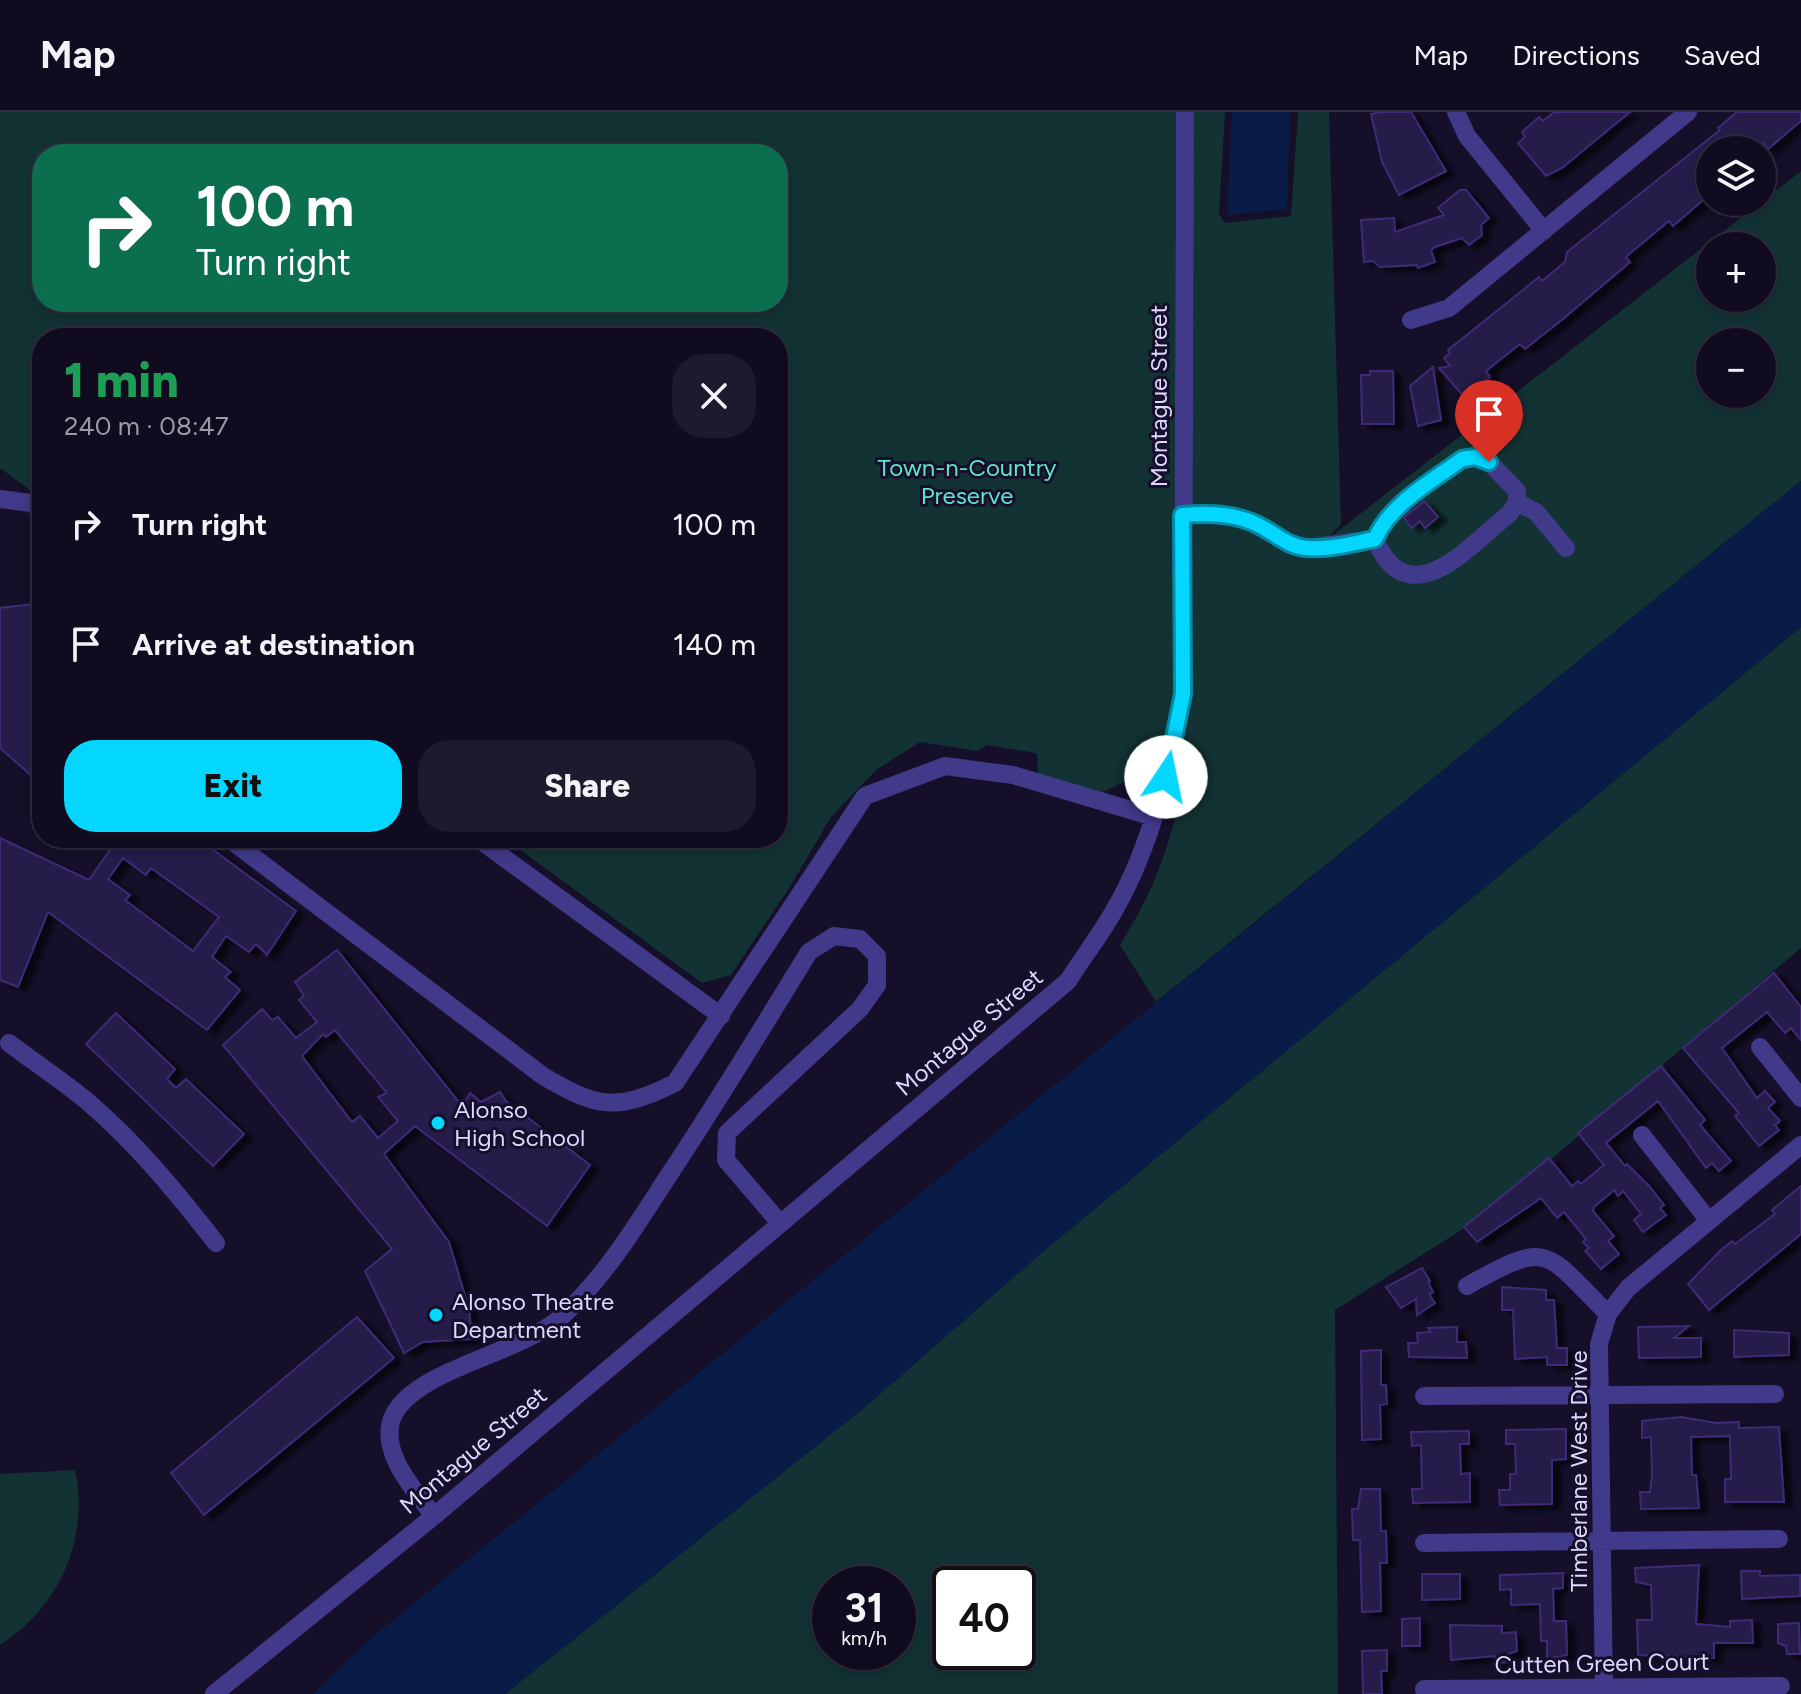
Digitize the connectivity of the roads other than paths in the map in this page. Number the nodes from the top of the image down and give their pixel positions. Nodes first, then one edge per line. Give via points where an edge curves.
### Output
1 (1185, 112) edge
2 (1456, 112) edge
3 (1688, 112) edge
4 (1544, 231) junction
5 (1411, 320) dead end
6 (0, 499) edge
7 (1517, 502) junction
8 (32, 504) edge
9 (1182, 515) junction
10 (1375, 539) junction
11 (1566, 548) dead end
12 (1154, 817) junction
13 (241, 848) edge
14 (491, 848) edge
15 (721, 1016) junction
16 (9, 1043) dead end
17 (1760, 1047) dead end
18 (1801, 1098) edge
19 (1642, 1135) dead end
20 (1801, 1145) edge
21 (1709, 1221) junction
22 (779, 1222) junction
23 (216, 1243) dead end
24 (1467, 1286) dead end
25 (1608, 1314) junction
26 (1775, 1394) dead end
27 (1599, 1395) junction
28 (1424, 1396) dead end
29 (434, 1516) junction
30 (1779, 1539) dead end
31 (1601, 1541) junction
32 (1424, 1543) dead end
33 (1781, 1686) dead end
34 (1424, 1689) dead end
35 (1604, 1690) edge
36 (214, 1694) edge

1 - 9 street, Montague Street
2 - 4 street via 1467,136
3 - 4 street
4 - 5 street via 1449,308
6 - 8 street
7 - 10 street via 1434,573 1395,570
7 - 10 street via 1517,491 1489,462 1462,459 1395,508
7 - 11 street via 1536,512
9 - 10 street via 1238,517 1306,548
9 - 12 street, Montague Street via 1183,694
12 - 15 street via 1013,775 945,766 865,796
12 - 22 street, Montague Street via 1116,908 1068,981
13 - 15 street via 543,1076 580,1098 617,1104 640,1100 675,1083
14 - 15 street
16 - 23 street via 112,1124 158,1169
17 - 18 street
19 - 21 street
20 - 21 street, Timberlane West Drive
21 - 25 street, Timberlane West Drive via 1628,1288
22 - 29 street, Montague Street
22 - 29 street via 726,1160 727,1133 860,1009 877,985 877,956 860,939 834,936 809,952 605,1273 557,1320 416,1389 400,1406 392,1417 395,1467
24 - 25 street via 1513,1260 1538,1254 1559,1264
25 - 27 street, Timberlane West Drive via 1599,1344
26 - 27 street
27 - 28 street
27 - 31 street, Timberlane West Drive
29 - 36 street, Montague Street
30 - 31 street
31 - 32 street
31 - 35 street, Timberlane West Drive
33 - 35 street, Cutten Green Court
34 - 35 street, Cutten Green Court

